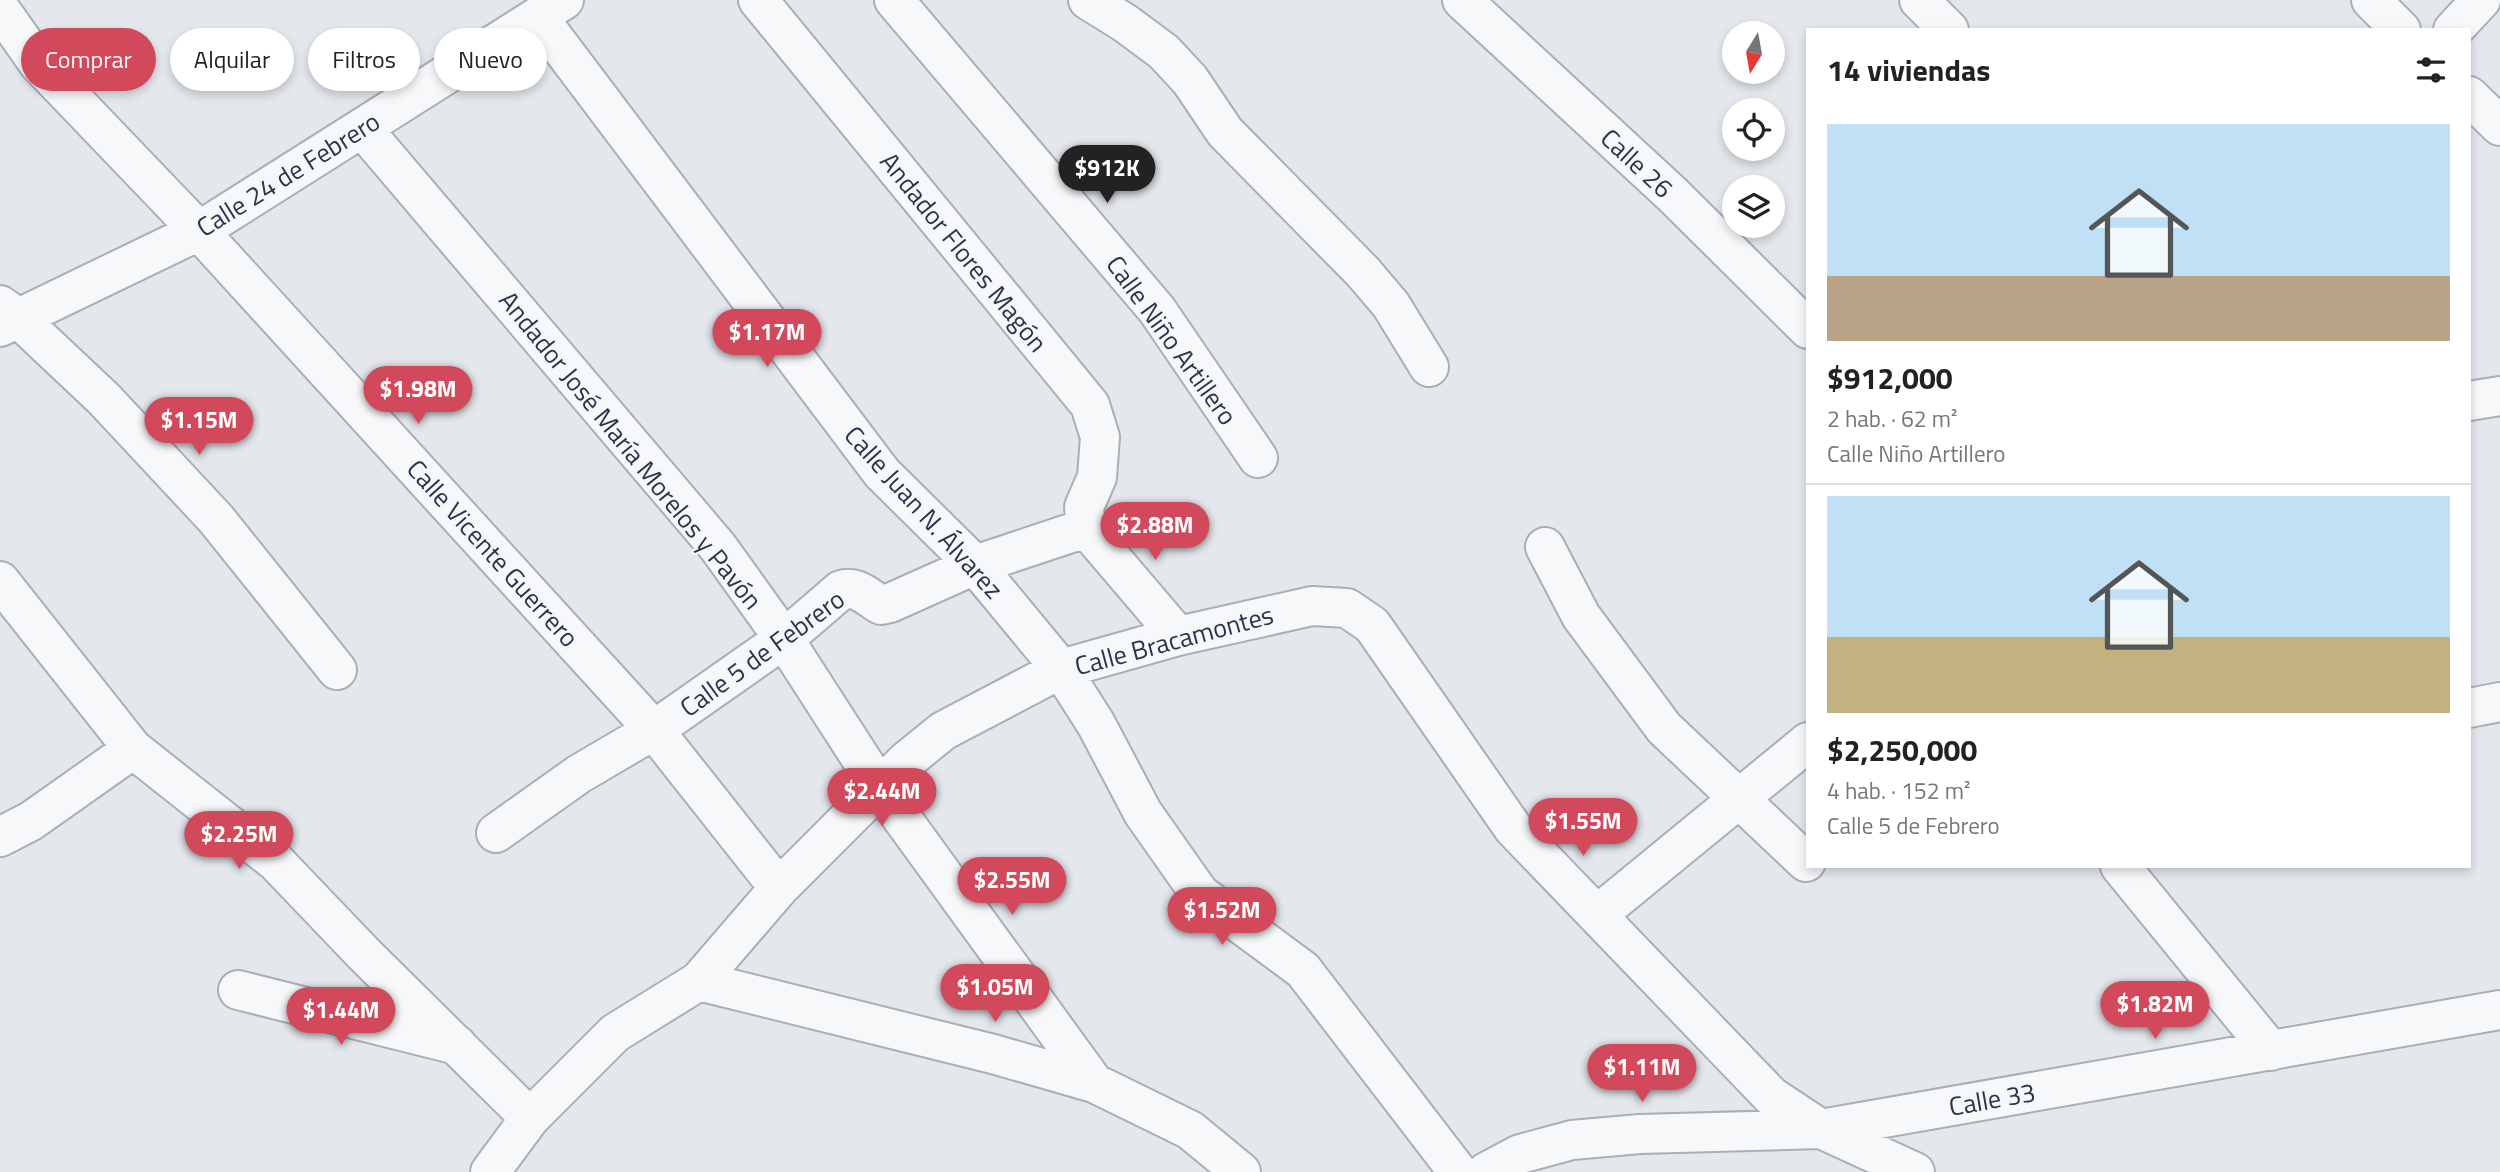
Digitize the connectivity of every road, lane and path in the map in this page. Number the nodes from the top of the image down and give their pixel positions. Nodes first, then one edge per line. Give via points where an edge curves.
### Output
1 (758, 0) edge
2 (894, 0) edge
3 (1088, 0) edge
4 (1919, 0) edge
5 (2371, 0) edge
6 (2481, 0) edge
7 (1479, 6) edge
8 (551, 8) edge
9 (0, 9) edge
10 (1948, 28) edge
11 (2399, 28) edge
12 (2455, 28) edge
13 (2471, 98) edge
14 (2500, 126) edge
15 (362, 128) junction
16 (199, 231) junction
17 (6, 317) edge
18 (1806, 327) edge
19 (1429, 367) dead end
20 (2500, 396) edge
21 (2471, 401) edge
22 (1258, 458) dead end
23 (1086, 528) junction
24 (1545, 547) dead end
25 (975, 565) junction
26 (0, 581) edge
27 (1178, 636) junction
28 (784, 639) junction
29 (1061, 669) junction
30 (338, 670) dead end
31 (2500, 702) edge
32 (2471, 708) edge
33 (654, 730) junction
34 (1806, 744) edge
35 (133, 749) junction
36 (880, 788) junction
37 (1738, 799) junction
38 (496, 833) dead end
39 (0, 837) edge
40 (1806, 862) dead end
41 (2122, 868) edge
42 (779, 888) junction
43 (1597, 915) junction
44 (699, 981) junction
45 (238, 990) dead end
46 (2500, 1010) edge
47 (459, 1045) junction
48 (2271, 1051) junction
49 (1094, 1083) junction
50 (530, 1118) junction
51 (1821, 1129) junction
52 (490, 1172) edge
53 (1241, 1172) edge
54 (1458, 1172) edge
55 (1486, 1172) edge
56 (1915, 1172) edge

1 - 23 street, Andador Flores Magón via 1090,405 1100,438 1097,477 1084,507
2 - 22 street, Calle Niño Artillero via 1157,310
3 - 19 street via 1164,52 1190,80 1225,132 1363,272
4 - 10 street
5 - 11 street
6 - 12 street
7 - 18 street, Calle 26
8 - 15 street, Calle 24 de Febrero
8 - 25 street, Calle Juan N. Álvarez via 882,473
9 - 16 street, Calle Vicente Guerrero via 38,63
13 - 14 street
15 - 16 street, Calle 24 de Febrero
15 - 28 street, Andador José María Morelos y Pavón via 718,547
16 - 17 street, Calle 24 de Febrero
16 - 33 street, Calle Vicente Guerrero
17 - 30 street via 104,399 216,519
20 - 21 street
23 - 25 street, Calle 5 de Febrero
23 - 27 street
24 - 37 street via 1581,616 1664,728
25 - 28 street, Calle 5 de Febrero via 881,605 857,590 841,590
25 - 29 street, Calle Juan N. Álvarez
26 - 35 street
27 - 29 street, Calle Bracamontes
27 - 43 street, Calle Bracamontes via 1312,606 1347,608 1364,619 1513,828
28 - 33 street, Calle 5 de Febrero
28 - 36 street, Andador José María Morelos y Pavón
29 - 36 street, Calle Bracamontes via 943,732
29 - 54 street, Calle Juan N. Álvarez via 1143,813 1200,894 1303,970
31 - 32 street
33 - 38 street, Calle 5 de Febrero via 579,774
33 - 42 street, Calle Vicente Guerrero
34 - 37 street
35 - 39 street via 31,821
35 - 47 street via 276,862 363,954
36 - 42 street, Calle Bracamontes
36 - 49 street
37 - 40 street
37 - 43 street
41 - 48 street
42 - 44 street, Calle Bracamontes
43 - 51 street, Calle Bracamontes via 1771,1096
44 - 49 street
44 - 50 street, Calle Bracamontes via 615,1033
45 - 47 street
46 - 48 street, Calle 33
47 - 50 street
48 - 51 street, Calle 33
49 - 53 street via 1191,1130
50 - 52 street, Calle Bracamontes
51 - 55 street, Calle 33 via 1572,1140 1520,1154
51 - 56 street, Calle Bracamontes

